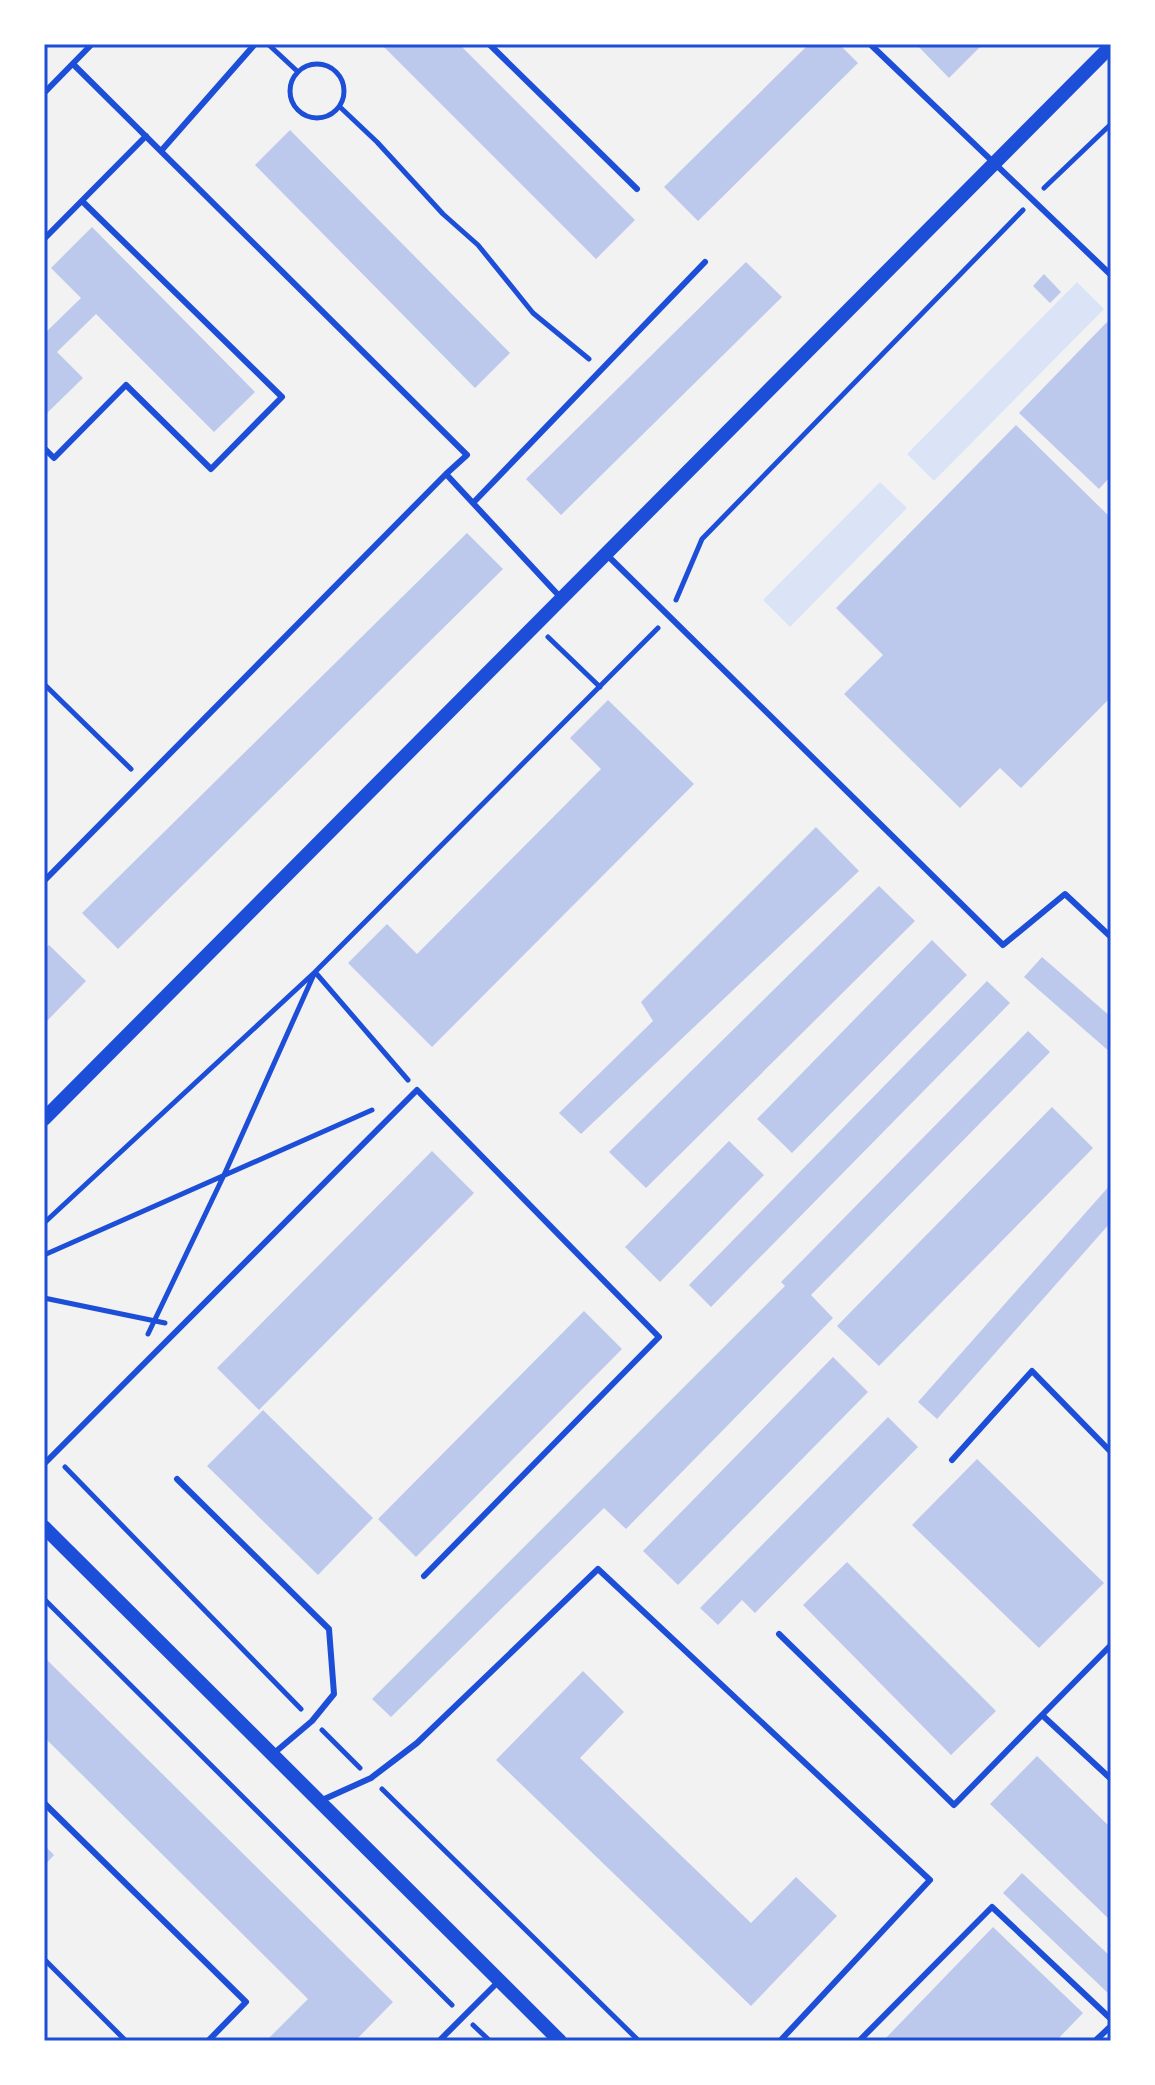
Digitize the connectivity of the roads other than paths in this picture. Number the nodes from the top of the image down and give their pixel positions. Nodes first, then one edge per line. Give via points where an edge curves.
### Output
1 (92, 44) edge
2 (255, 44) edge
3 (489, 44) edge
4 (870, 44) edge
5 (1111, 46) edge
6 (73, 64) junction
7 (44, 93) edge
8 (146, 136) junction
9 (161, 151) junction
10 (996, 162) junction
11 (637, 189) dead end
12 (82, 201) junction
13 (44, 239) edge
14 (705, 262) dead end
15 (1111, 275) edge
16 (44, 448) edge
17 (446, 474) junction
18 (473, 503) junction
19 (606, 554) junction
20 (562, 599) junction
21 (44, 881) edge
22 (1111, 937) edge
23 (44, 1119) edge
24 (1111, 1452) edge
25 (952, 1460) dead end
26 (44, 1464) edge
27 (177, 1479) dead end
28 (44, 1527) edge
29 (424, 1576) dead end
30 (779, 1634) dead end
31 (1111, 1645) edge
32 (1042, 1715) junction
33 (273, 1754) junction
34 (1111, 1779) edge
35 (320, 1801) junction
36 (44, 1803) edge
37 (501, 1980) junction
38 (1111, 2019) edge
39 (1111, 2026) edge
40 (208, 2041) edge
41 (439, 2041) edge
42 (560, 2041) edge
43 (780, 2041) edge
44 (859, 2041) edge
45 (1095, 2041) edge

1 - 6 lane
2 - 9 lane
3 - 11 lane
4 - 10 lane
5 - 10 street
6 - 7 lane
6 - 8 lane
8 - 9 lane
8 - 12 lane
9 - 17 lane via 467,455
10 - 15 lane
10 - 19 street
12 - 13 lane
12 - 16 lane via 282,397 211,469 126,385 54,458
14 - 18 lane
17 - 18 lane
17 - 21 lane
18 - 20 lane
19 - 20 street
19 - 22 lane via 1003,945 1065,894
20 - 23 street
24 - 25 lane via 1032,1371
26 - 29 lane via 417,1090 659,1337
27 - 33 lane via 329,1629 334,1694
28 - 33 street
30 - 32 lane via 954,1805
31 - 32 lane
32 - 34 lane
33 - 35 street
35 - 37 street
35 - 43 lane via 371,1778 417,1743 598,1569 930,1880
36 - 40 lane via 246,2002
37 - 41 lane
37 - 42 street
38 - 44 lane via 992,1907
39 - 45 lane

